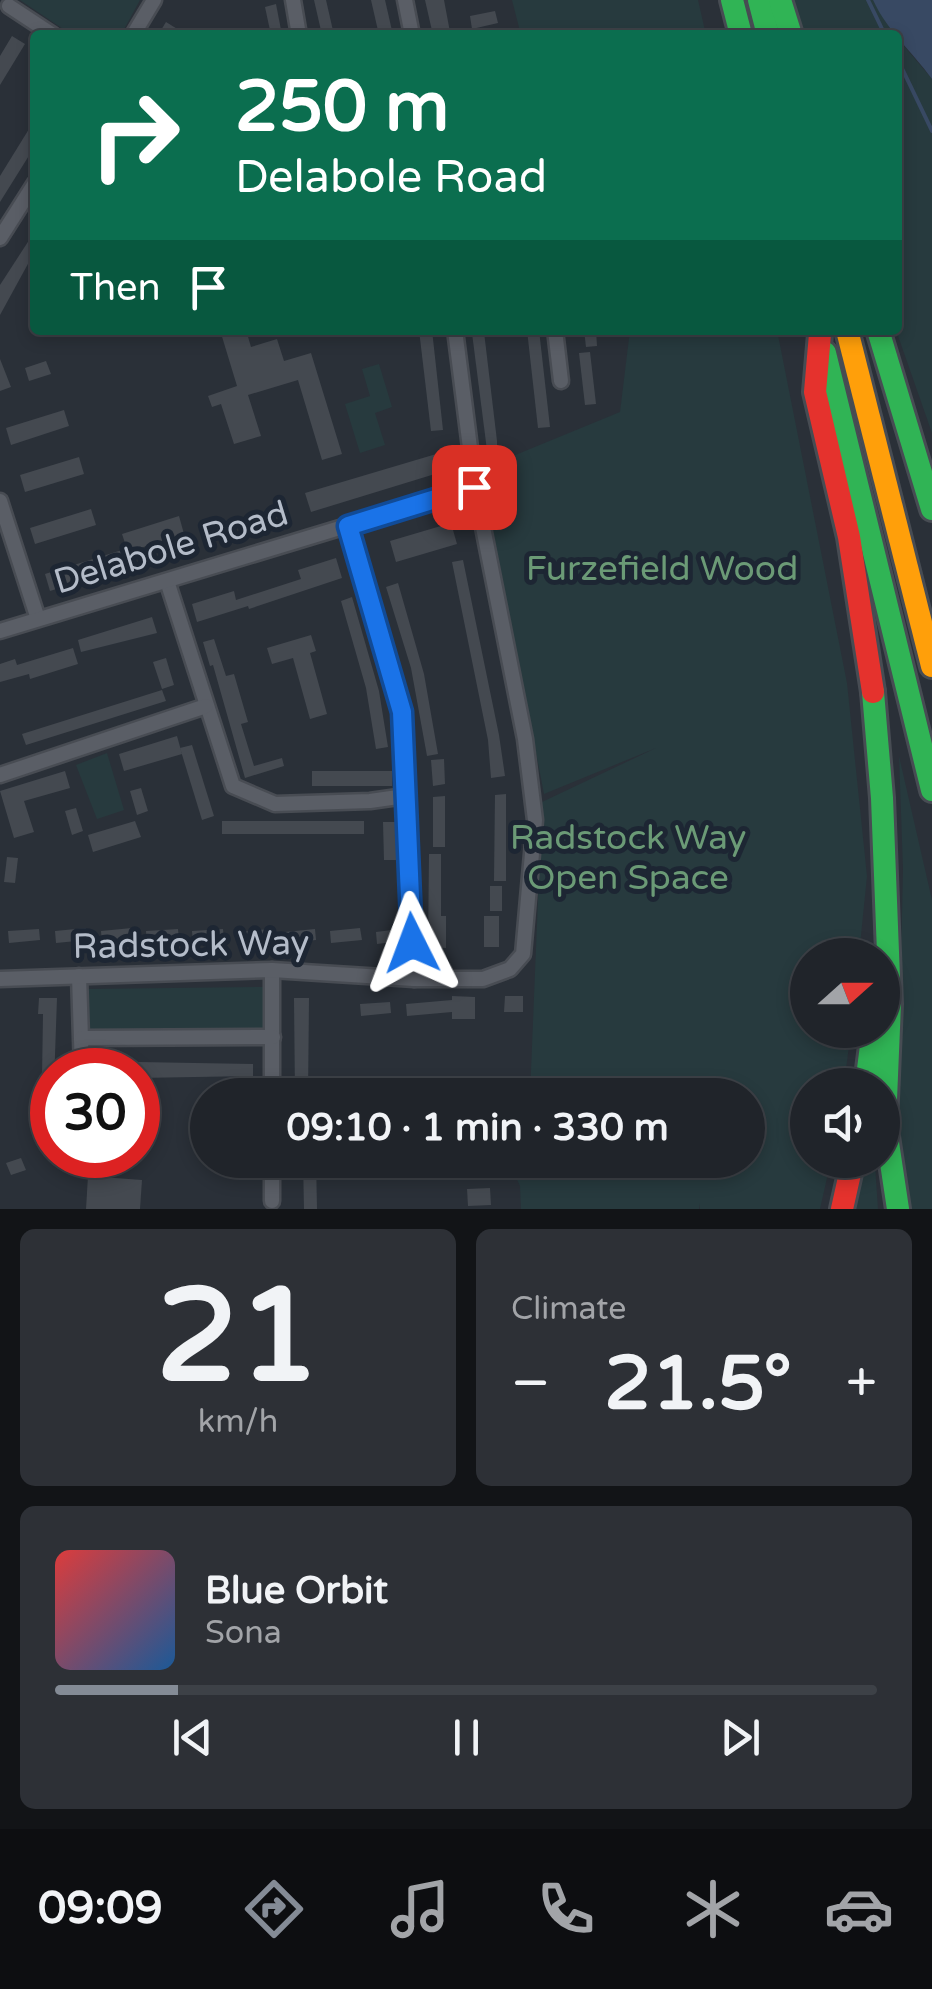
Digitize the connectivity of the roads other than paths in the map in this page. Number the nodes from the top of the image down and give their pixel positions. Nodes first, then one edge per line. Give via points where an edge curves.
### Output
1 (154, 0) edge
2 (292, 0) edge
3 (406, 0) edge
4 (732, 0) edge
5 (758, 0) edge
6 (780, 0) edge
7 (11, 3) edge
8 (0, 21) edge
9 (47, 30) edge
10 (137, 30) edge
11 (299, 30) edge
12 (411, 30) edge
13 (741, 30) edge
14 (767, 30) edge
15 (789, 30) edge
16 (30, 193) edge
17 (0, 238) edge
18 (456, 335) edge
19 (556, 335) edge
20 (820, 335) edge
21 (821, 335) edge
22 (848, 335) edge
23 (880, 335) edge
24 (561, 381) dead end
25 (474, 487) junction
26 (0, 502) edge
27 (932, 508) edge
28 (348, 526) junction
29 (167, 580) junction
30 (38, 619) junction
31 (0, 631) edge
32 (932, 666) edge
33 (206, 706) junction
34 (0, 774) edge
35 (932, 790) edge
36 (405, 796) junction
37 (884, 938) edge
38 (272, 970) junction
39 (79, 976) junction
40 (0, 979) edge
41 (414, 979) junction
42 (272, 1037) junction
43 (82, 1038) junction
44 (82, 1048) edge
45 (888, 1048) edge
46 (272, 1078) edge
47 (272, 1178) edge
48 (848, 1178) edge
49 (272, 1201) dead end
50 (842, 1209) edge
51 (898, 1209) edge

1 - 10 street
2 - 11 street
3 - 12 street
4 - 13 highway
5 - 14 highway
6 - 15 highway
7 - 8 street
7 - 9 street
16 - 17 street
18 - 25 street, Radstock Way
19 - 24 street
20 - 37 highway via 816,392 872,677
21 - 35 highway
22 - 32 highway
23 - 27 highway
25 - 28 street, Delabole Road
25 - 41 street, Radstock Way via 535,820 524,954 483,979
26 - 30 street
28 - 29 street, Delabole Road
28 - 36 street via 402,712
29 - 30 street, Delabole Road
29 - 33 street
30 - 31 street, Delabole Road
33 - 34 street
33 - 36 street via 234,786 275,804
36 - 41 street
38 - 39 street, Radstock Way
38 - 41 street, Radstock Way
38 - 42 street
39 - 40 street, Radstock Way
39 - 43 street
42 - 43 street
42 - 46 street
43 - 44 street
45 - 51 highway via 885,1123
47 - 49 street
48 - 50 highway

